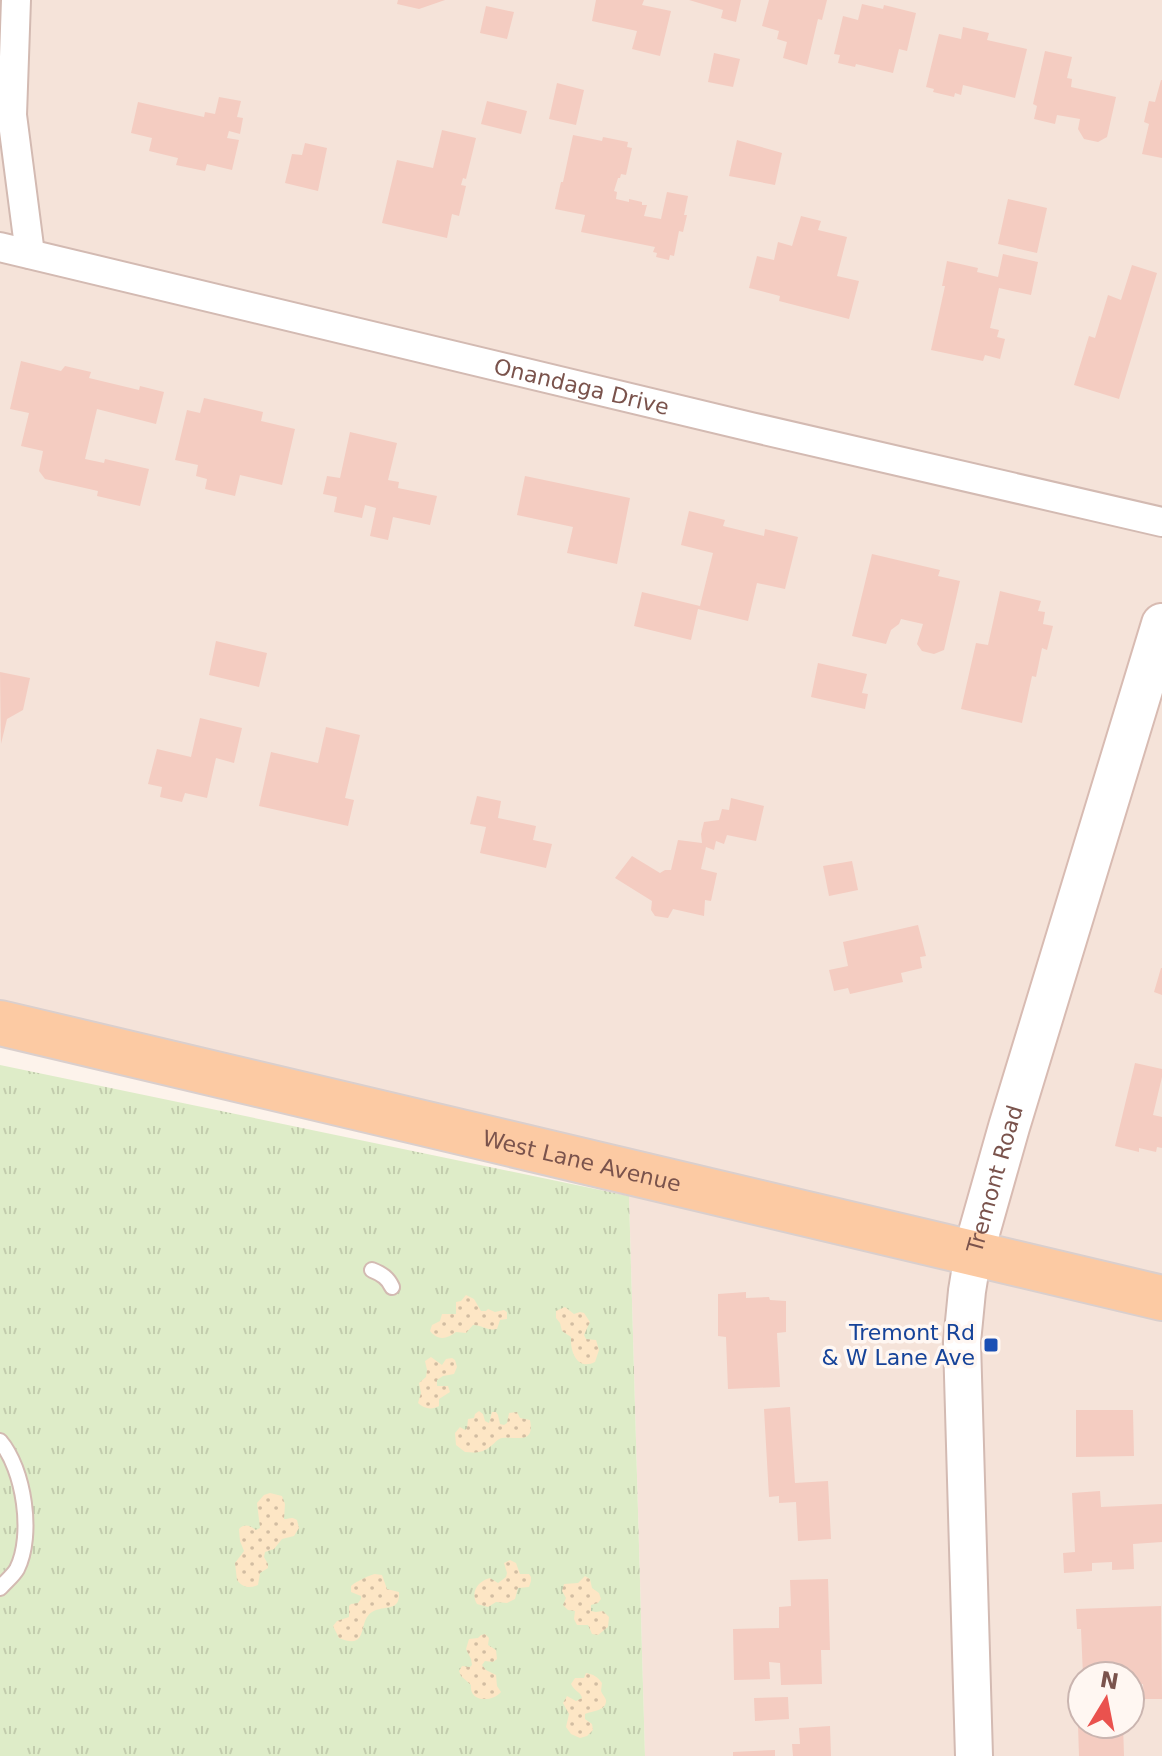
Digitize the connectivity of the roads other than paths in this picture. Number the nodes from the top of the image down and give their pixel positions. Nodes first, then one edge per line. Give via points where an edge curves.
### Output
1 (16, 0) edge
2 (0, 247) edge
3 (30, 254) junction
4 (1162, 522) edge
5 (1162, 624) edge
6 (0, 1023) edge
7 (973, 1254) junction
8 (372, 1270) dead end
9 (392, 1287) dead end
10 (1162, 1298) edge
11 (0, 1441) edge
12 (0, 1588) edge
13 (974, 1756) edge

1 - 3 street via 12,115
2 - 3 street, Onandaga Drive
3 - 4 street, Onandaga Drive
5 - 7 main road, Tremont Road
6 - 7 main road, West Lane Avenue
7 - 10 main road, West Lane Avenue
7 - 13 street, Tremont Road via 962,1342
8 - 9 lane
11 - 12 lane via 18,1472 25,1543 17,1570

